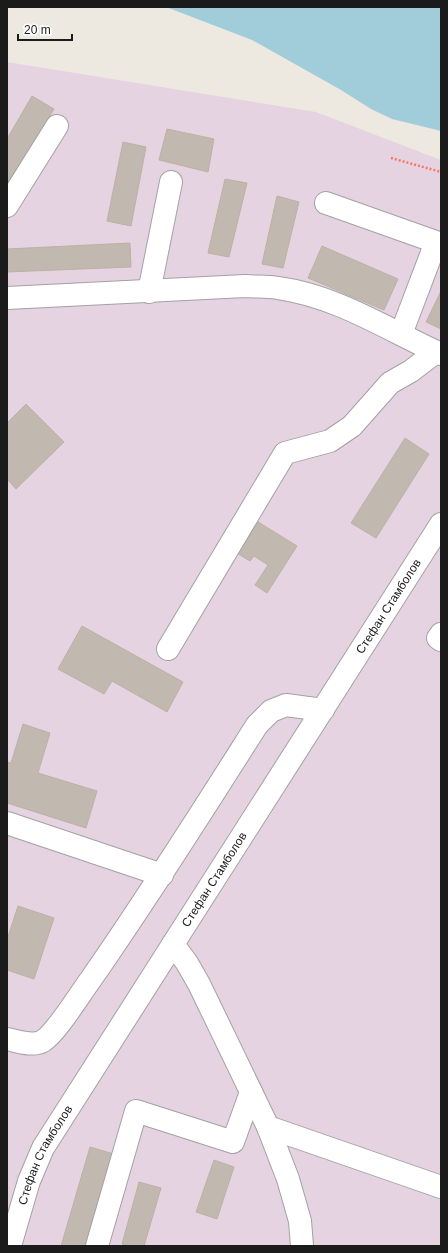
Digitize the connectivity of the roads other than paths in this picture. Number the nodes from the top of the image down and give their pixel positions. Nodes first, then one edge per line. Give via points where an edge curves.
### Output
1 (57, 126) dead end
2 (171, 182) dead end
3 (326, 203) dead end
4 (7, 206) edge
5 (149, 292) junction
6 (7, 298) edge
7 (401, 334) junction
8 (438, 353) edge
9 (441, 524) edge
10 (441, 634) edge
11 (441, 640) edge
12 (168, 649) dead end
13 (323, 710) junction
14 (7, 823) edge
15 (162, 875) junction
16 (173, 944) junction
17 (7, 1039) edge
18 (251, 1092) junction
19 (268, 1127) junction
20 (441, 1187) edge
21 (10, 1246) edge
22 (97, 1246) edge
23 (302, 1246) edge

1 - 4 street
2 - 5 street
3 - 7 street via 436,242
5 - 6 street
5 - 7 street via 245,286 278,288 340,305
7 - 8 street
8 - 12 street via 390,383 352,426 330,441 285,453
9 - 13 street, Стефан Стамболов
10 - 11 street via 438,638
13 - 15 street via 286,705 271,711 257,725
13 - 16 street, Стефан Стамболов
14 - 15 street
15 - 17 street via 49,1036 42,1042 30,1044
16 - 18 street via 199,984
16 - 21 street, Стефан Стамболов via 43,1148 29,1181
18 - 19 street
18 - 22 street via 233,1142 136,1111
19 - 20 street
19 - 23 street via 288,1179 300,1222

